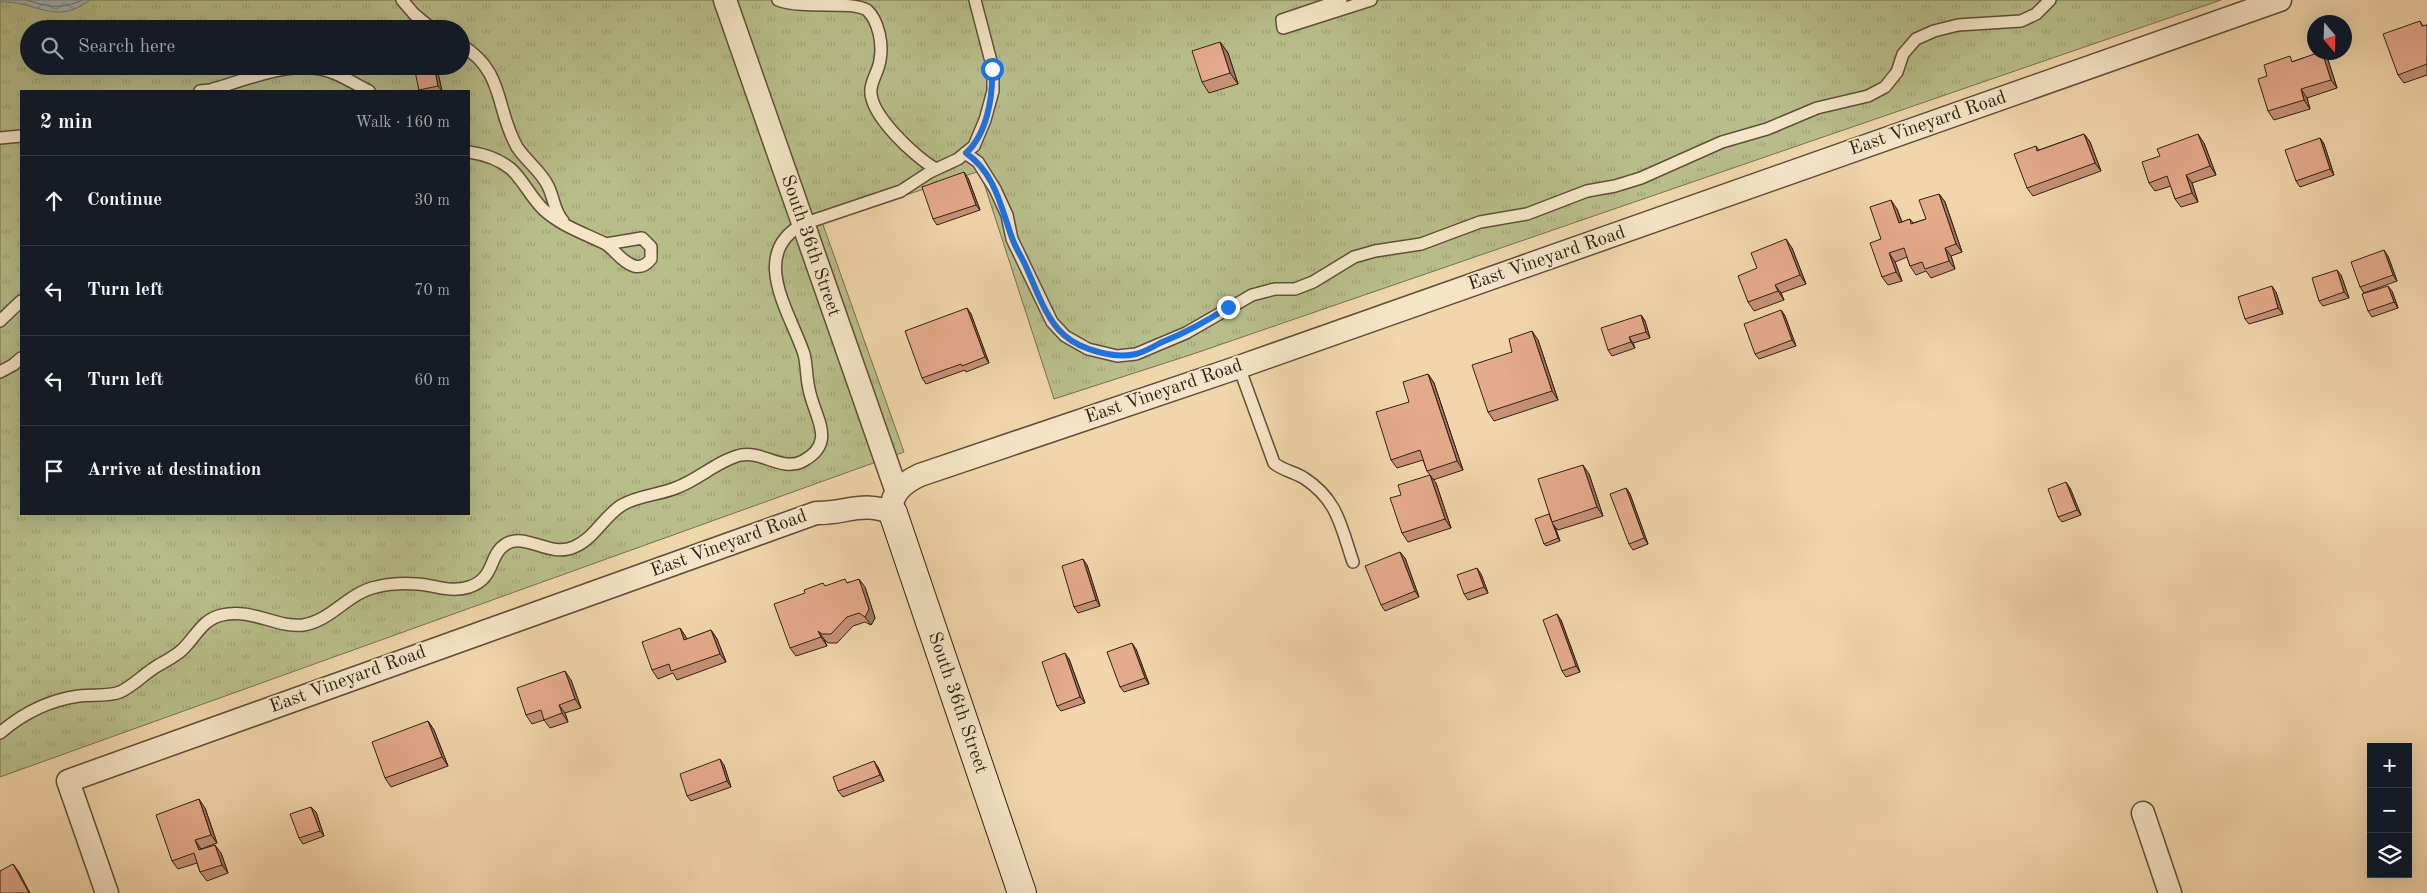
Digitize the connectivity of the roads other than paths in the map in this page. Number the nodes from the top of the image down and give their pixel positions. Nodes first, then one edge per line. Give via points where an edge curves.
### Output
1 (402, 0) edge
2 (725, 0) edge
3 (778, 0) edge
4 (975, 0) edge
5 (1341, 0) edge
6 (1371, 0) edge
7 (2050, 0) edge
8 (2280, 0) edge
9 (421, 20) edge
10 (470, 50) edge
11 (260, 75) edge
12 (337, 75) edge
13 (204, 90) edge
14 (366, 90) edge
15 (20, 136) edge
16 (0, 138) edge
17 (470, 152) edge
18 (966, 153) junction
19 (936, 169) junction
20 (802, 224) junction
21 (568, 226) junction
22 (606, 244) dead end
23 (20, 302) edge
24 (0, 321) edge
25 (20, 359) edge
26 (1239, 367) junction
27 (0, 372) edge
28 (895, 502) junction
29 (1352, 562) dead end
30 (0, 732) edge
31 (2143, 813) dead end
32 (107, 893) edge
33 (1022, 893) edge
34 (2170, 893) edge

1 - 9 lane
2 - 20 street, South 36th Street
3 - 19 lane via 794,5 854,3 867,10 876,24 880,40 880,60 870,90 872,102 898,139
4 - 18 lane via 992,69 993,91 974,146
5 - 6 lane via 1282,20 1283,28
7 - 18 lane via 2036,14 2021,21 1958,25 1916,39 1903,54 1897,72 1885,88 1868,96 1817,108 1767,129 1722,142 1641,178 1587,190 1527,214 1480,222 1422,244 1354,257 1314,282 1252,295 1186,333 1136,354 1118,356 1088,348 1065,336 1052,322 1012,238 995,189 978,162
8 - 26 street, East Vineyard Road
10 - 21 lane via 487,68 496,84 509,131 548,187 559,216
11 - 13 lane
12 - 14 lane
15 - 16 lane
17 - 21 lane via 501,162 512,170 544,210
18 - 19 lane
19 - 20 lane via 901,191
20 - 28 street, South 36th Street
20 - 30 lane via 788,232 777,250 775,268 780,298 805,358 809,389 821,423 822,437 817,452 788,465 759,455 740,455 676,488 620,506 576,546 563,551 520,541 507,543 498,552 487,576 472,586 454,591 415,584 376,587 360,592 322,618 304,625 251,615 220,615 204,624 184,648 134,684 117,693 80,696 37,708
21 - 22 lane
23 - 24 lane
25 - 27 lane
26 - 28 street, East Vineyard Road via 920,475 902,485
26 - 29 lane via 1274,463 1307,480 1329,499 1338,514
28 - 32 street, East Vineyard Road via 876,508 857,506 836,513 816,513 68,781
28 - 33 street, South 36th Street
31 - 34 street

